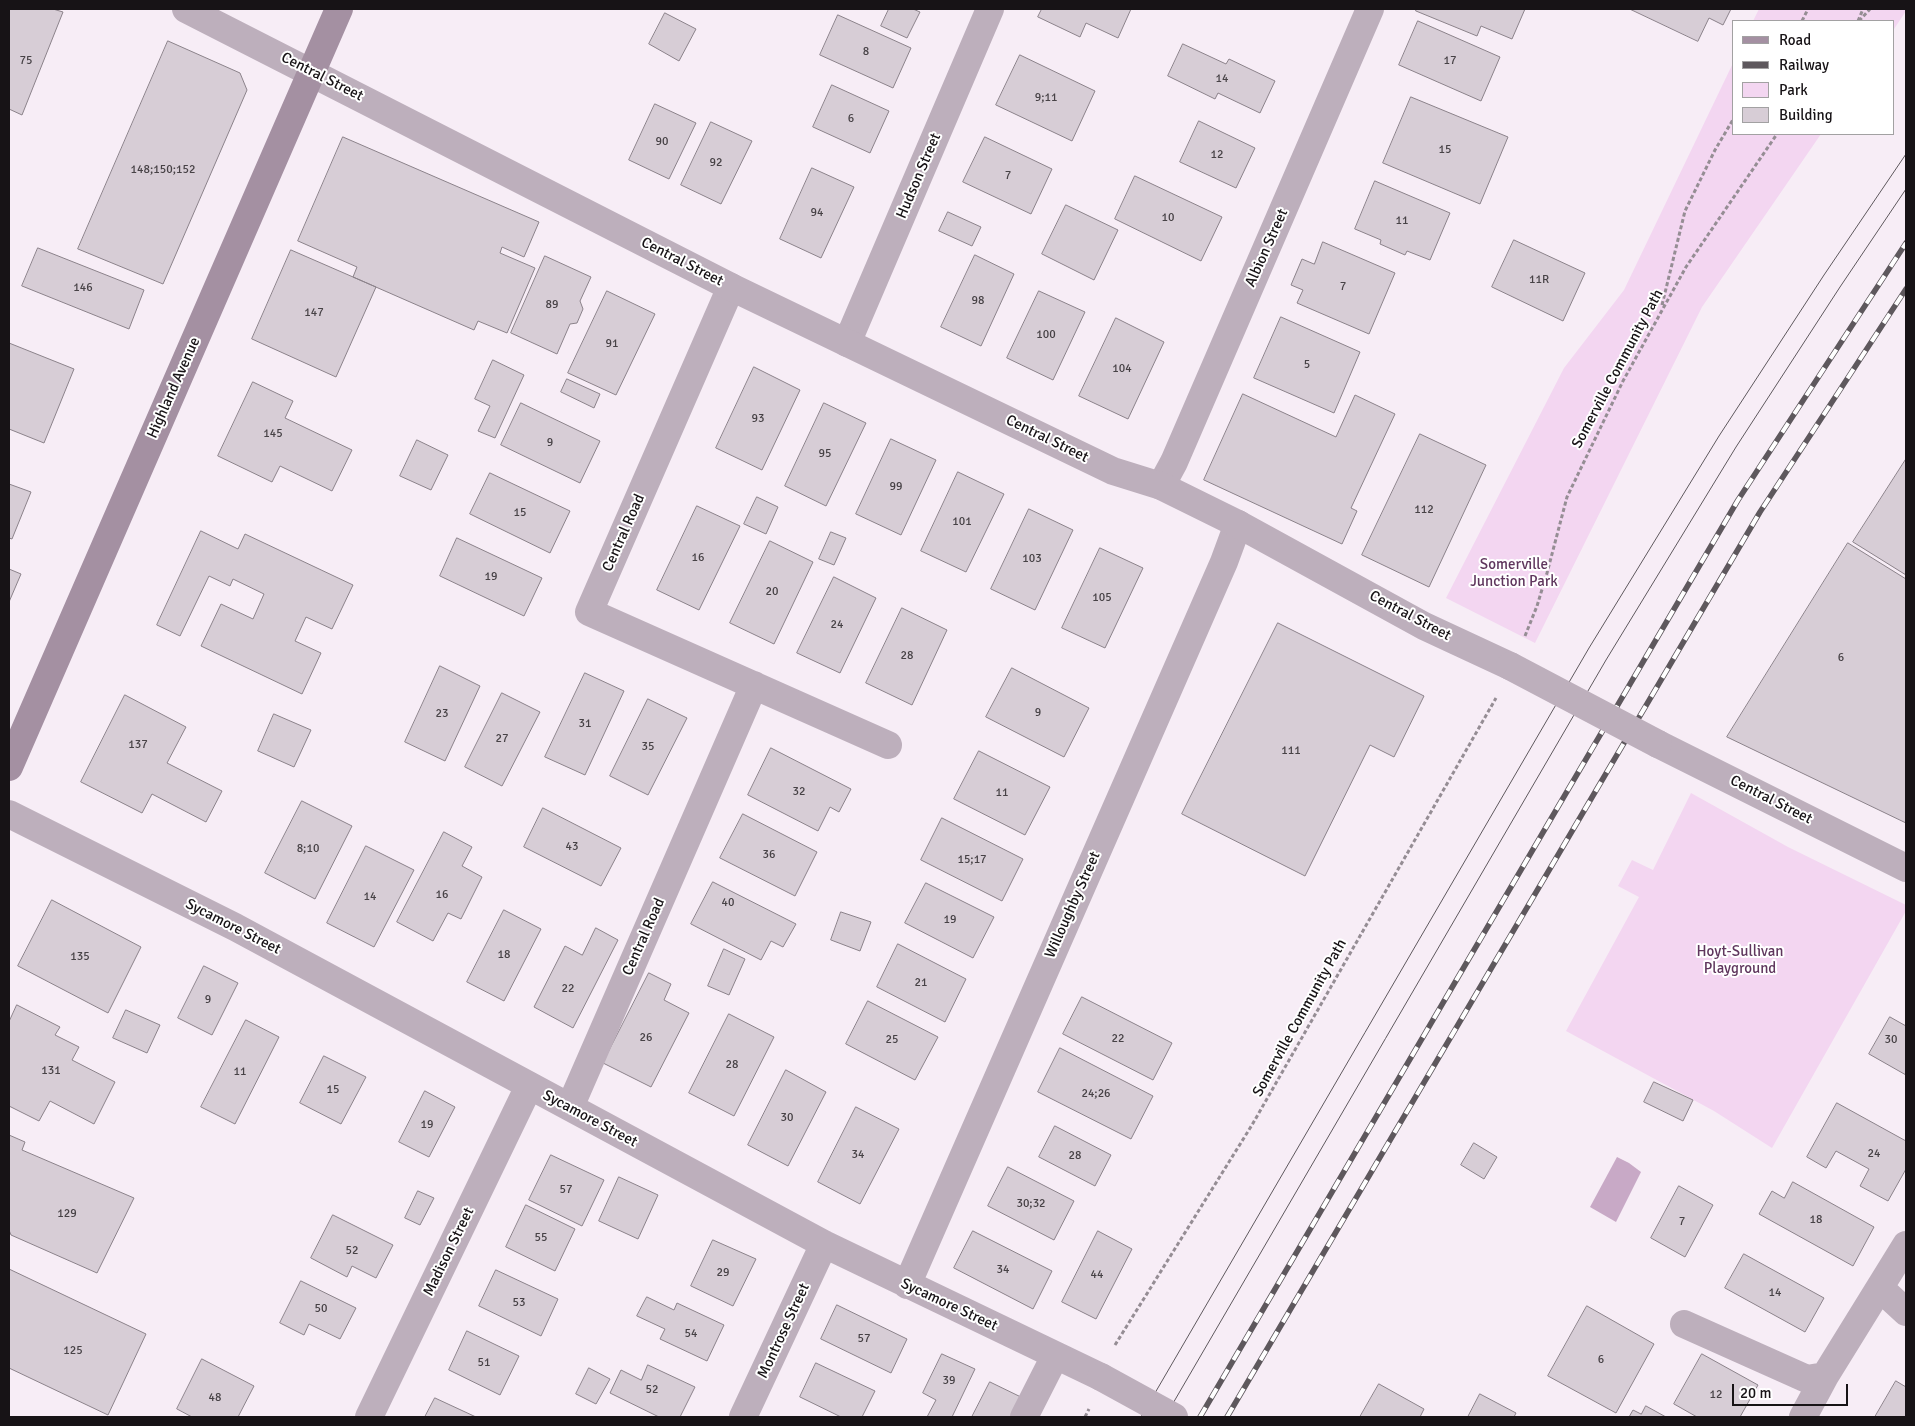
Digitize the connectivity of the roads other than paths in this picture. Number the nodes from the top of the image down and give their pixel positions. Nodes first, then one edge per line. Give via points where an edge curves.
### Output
1 (186, 9) edge
2 (338, 9) edge
3 (990, 9) edge
4 (1370, 9) edge
5 (312, 71) junction
6 (731, 287) junction
7 (847, 343) junction
8 (1161, 486) junction
9 (1238, 524) junction
10 (754, 685) junction
11 (888, 744) dead end
12 (9, 767) edge
13 (9, 814) edge
14 (1906, 868) edge
15 (529, 1086) junction
16 (570, 1107) junction
17 (824, 1244) junction
18 (1906, 1245) edge
19 (907, 1285) junction
20 (1880, 1288) junction
21 (1906, 1312) edge
22 (1684, 1324) dead end
23 (1055, 1356) junction
24 (1825, 1376) junction
25 (369, 1417) edge
26 (743, 1417) edge
27 (1024, 1417) edge
28 (1174, 1417) edge
29 (1804, 1417) edge

1 - 5 street, Central Street
2 - 5 main road, Highland Avenue
3 - 7 street, Hudson Street
4 - 8 street, Albion Street
5 - 6 street, Central Street
5 - 12 main road, Highland Avenue
6 - 7 street, Central Street
6 - 10 street, Central Road via 589,612
7 - 8 street, Central Street via 1113,471
8 - 9 street, Central Street
9 - 14 street, Central Street, bridge via 1424,626 1510,666
9 - 19 street, Willoughby Street
10 - 11 street, Central Road
10 - 16 street, Central Road
13 - 15 street, Sycamore Street via 235,927
15 - 16 street, Sycamore Street
15 - 25 street, Madison Street
16 - 17 street, Sycamore Street
17 - 19 street, Sycamore Street
17 - 26 street, Montrose Street
18 - 20 street
19 - 23 street, Sycamore Street
20 - 21 street
20 - 24 street
22 - 24 street via 1807,1379
23 - 27 street
23 - 28 street, Sycamore Street, bridge
24 - 29 street

